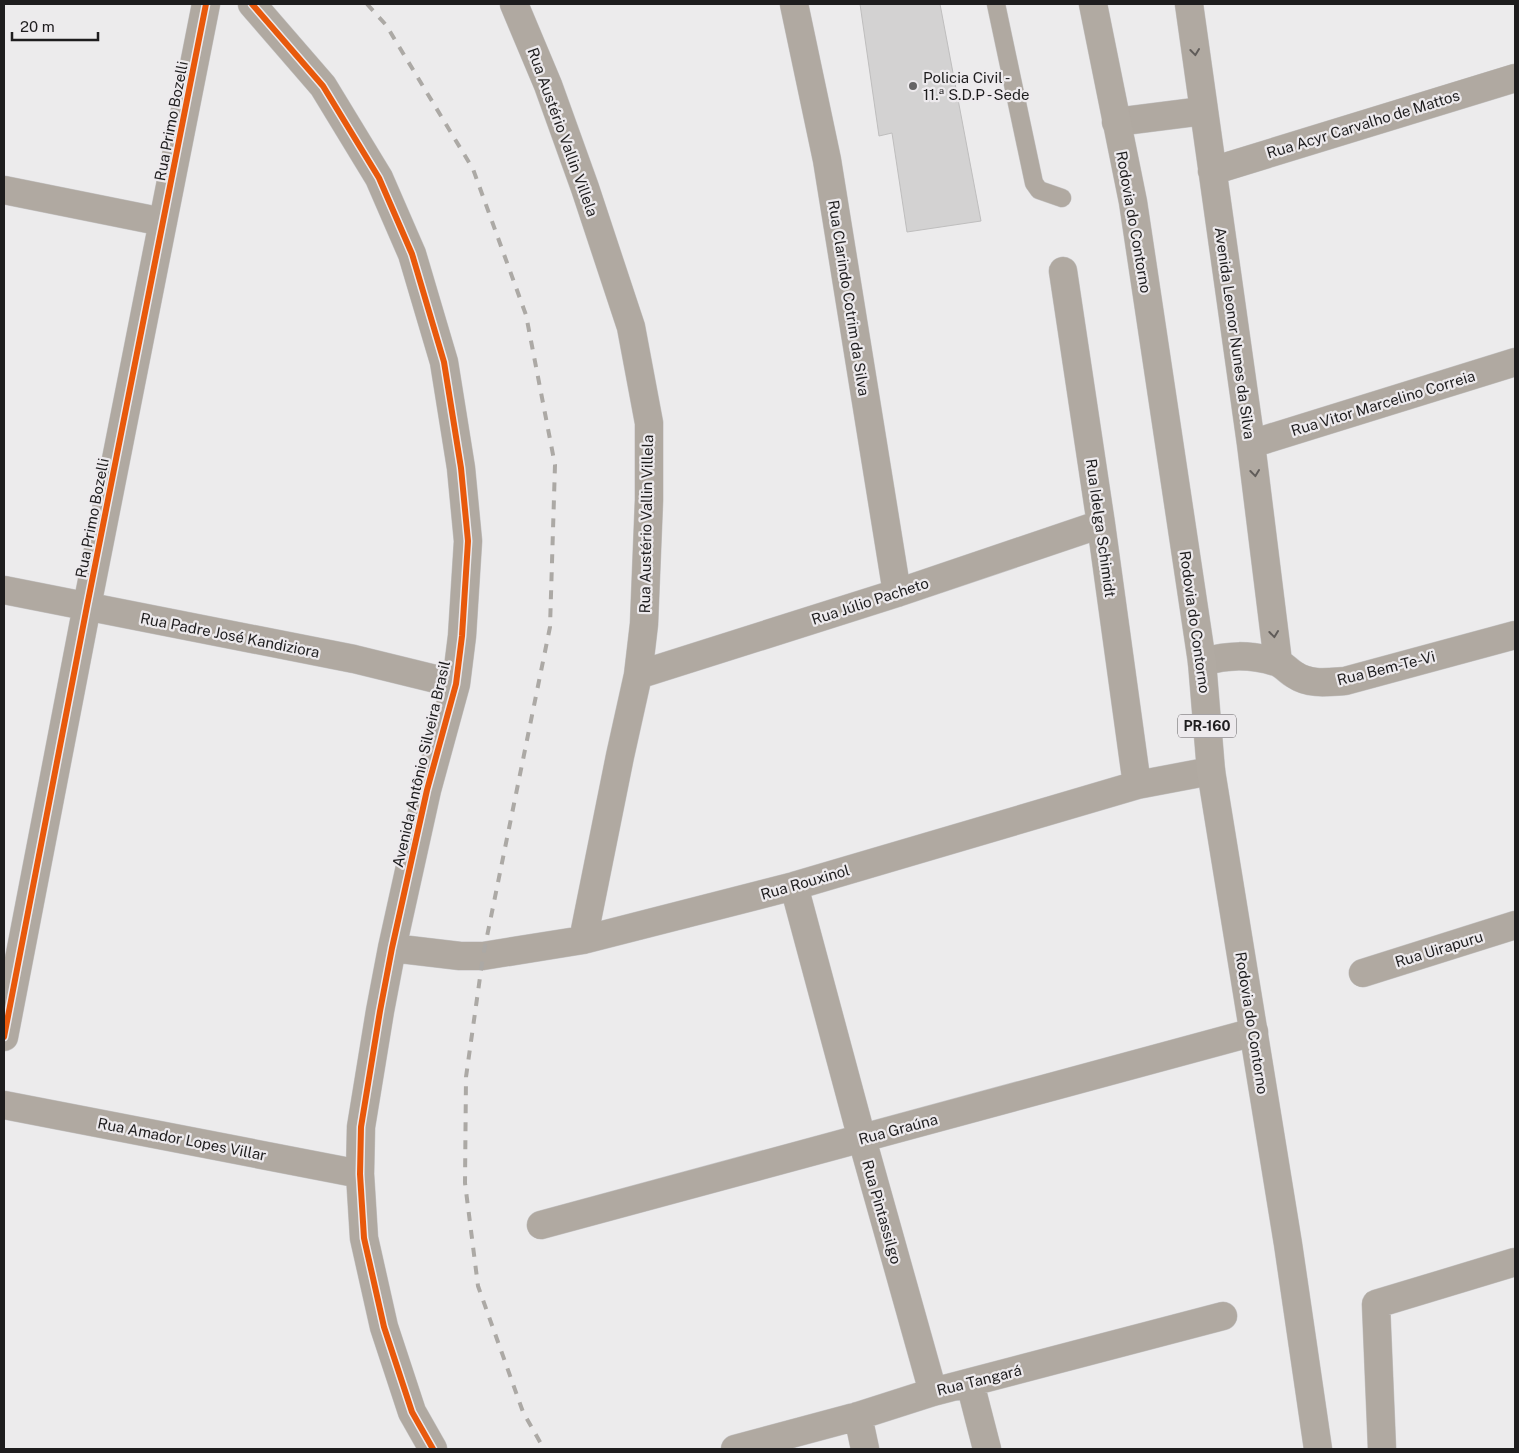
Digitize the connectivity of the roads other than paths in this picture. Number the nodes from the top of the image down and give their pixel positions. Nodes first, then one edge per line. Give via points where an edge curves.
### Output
1 (206, 4) edge
2 (252, 4) edge
3 (794, 4) edge
4 (996, 4) edge
5 (1093, 4) edge
6 (1188, 4) edge
7 (518, 5) edge
8 (1515, 78) edge
9 (1202, 110) junction
10 (1116, 122) junction
11 (1212, 171) junction
12 (4, 190) edge
13 (1062, 198) dead end
14 (163, 222) junction
15 (1063, 271) dead end
16 (1515, 362) edge
17 (1251, 444) junction
18 (1101, 524) junction
19 (4, 590) edge
20 (897, 593) junction
21 (87, 606) junction
22 (1515, 635) edge
23 (1202, 662) junction
24 (1278, 662) junction
25 (638, 675) junction
26 (456, 684) junction
27 (1211, 771) junction
28 (1137, 785) junction
29 (794, 886) junction
30 (1515, 925) edge
31 (583, 940) junction
32 (392, 948) junction
33 (1363, 973) dead end
34 (1254, 1032) junction
35 (4, 1037) edge
36 (4, 1105) edge
37 (862, 1139) junction
38 (360, 1174) junction
39 (541, 1225) dead end
40 (1515, 1262) edge
41 (1223, 1316) dead end
42 (970, 1383) junction
43 (933, 1392) junction
44 (858, 1416) junction
45 (742, 1448) edge
46 (433, 1449) edge
47 (865, 1449) edge
48 (987, 1449) edge
49 (1318, 1449) edge
50 (1382, 1449) edge

1 - 14 street, Rua Primo Bozelli
2 - 26 street, Avenida Antônio Silveira Brasil via 323,86 379,178 412,254 444,362 461,468 468,542
3 - 20 street, Rua Clarindo Cotrim da Silva via 827,160
4 - 13 lane via 1034,183 1039,190
5 - 10 main road, Rodovia do Contorno / PR-160
6 -> 9 street, Avenida Leonor Nunes da Silva
7 - 25 street, Rua Austério Vallin Villela via 585,188 631,328 649,423 650,500
8 - 11 street, Rua Acyr Carvalho de Mattos
9 - 10 street
9 - 11 street, Avenida Leonor Nunes da Silva
10 - 23 main road, Rodovia do Contorno / PR-160 via 1133,202
11 - 17 street, Avenida Leonor Nunes da Silva
12 - 14 street
14 - 21 street, Rua Primo Bozelli
15 - 18 street, Rua Idelga Schimidt
16 - 17 street, Rua Vitor Marcelino Correia
17 -> 24 street, Avenida Leonor Nunes da Silva
18 - 20 street, Rua Júlio Pacheto
18 - 28 street, Rua Idelga Schimidt
19 - 21 street, Rua Padre José Kandiziora
20 - 25 street, Rua Júlio Pacheto
21 - 26 street, Rua Padre José Kandiziora via 354,659
21 - 35 street, Rua Primo Bozelli
22 - 24 street, Rua Bem-Te-Vi via 1345,681 1317,683 1296,676
23 - 24 street, Rua Bem-Te-Vi via 1226,656 1245,656
23 - 27 main road, Rodovia do Contorno / PR-160
25 - 31 street, Rua Austério Vallin Villela
26 - 32 street, Avenida Antônio Silveira Brasil via 427,790
27 - 28 street, Rua Rouxinol
27 - 34 main road, Rodovia do Contorno / PR-160
28 - 29 street, Rua Rouxinol
29 - 31 street, Rua Rouxinol
29 - 37 street, Rua Pintassilgo
30 - 33 street, Rua Uirapuru
31 - 32 street, Rua Rouxinol via 483,956
32 - 38 street, Avenida Antônio Silveira Brasil via 361,1127
34 - 37 street, Rua Graúna
34 - 49 main road, Rodovia do Contorno / PR-160
36 - 38 street, Rua Amador Lopes Villar
37 - 39 street, Rua Graúna
37 - 43 street, Rua Pintassilgo
38 - 46 street, Avenida Antônio Silveira Brasil via 364,1238 384,1327 412,1412
40 - 50 street via 1376,1304
41 - 42 street, Rua Tangará
42 - 43 street, Rua Tangará
42 - 48 street
43 - 44 street, Rua Tangará
44 - 45 street, Rua Tangará
44 - 47 street

